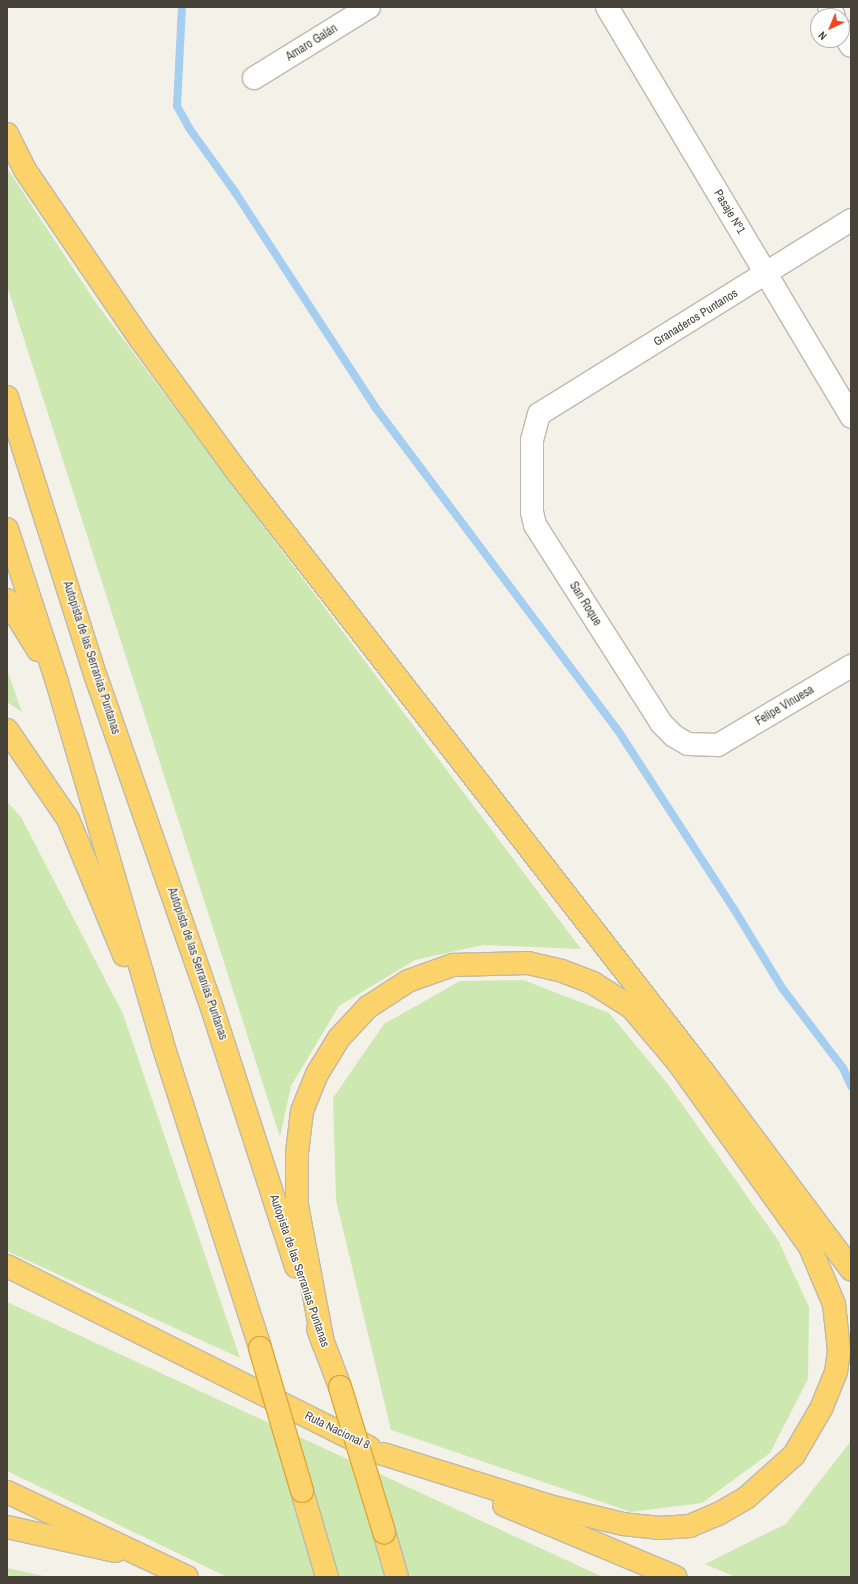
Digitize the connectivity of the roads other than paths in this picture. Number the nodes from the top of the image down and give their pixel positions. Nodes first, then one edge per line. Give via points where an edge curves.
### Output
1 (369, 7) edge
2 (607, 7) edge
3 (254, 78) dead end
4 (7, 134) edge
5 (851, 220) edge
6 (765, 275) junction
7 (7, 397) edge
8 (540, 414) joint
9 (851, 418) edge
10 (7, 529) edge
11 (7, 600) edge
12 (851, 666) edge
13 (57, 682) junction
14 (7, 730) edge
15 (718, 745) joint
16 (162, 1042) junction
17 (7, 1266) edge
18 (851, 1269) edge
19 (322, 1343) junction
20 (383, 1454) junction
21 (7, 1492) edge
22 (7, 1527) edge
23 (153, 1559) junction
24 (187, 1577) edge
25 (327, 1577) edge
26 (397, 1577) edge
27 (676, 1577) edge

1 - 3 street, Amaro Galán
2 - 6 street, Pasaje Nº1
4 - 18 highway via 25,170 141,340 238,473 700,1068
5 - 6 street, Granaderos Puntanos
6 - 8 street, Granaderos Puntanos
6 - 9 street, Pasaje Nº1
7 - 19 highway, Autopista de las Serranías Puntanas via 96,677 210,1002
8 - 15 street, San Roque via 532,440 532,512 535,525 661,723 674,736 688,744
10 - 13 highway
11 - 13 highway
12 - 15 street, Felipe Vinuesa
13 - 16 highway
14 - 16 highway via 68,819
16 - 25 highway, bridge via 260,1348
17 - 20 highway, Ruta Nacional 8
19 - 20 highway via 297,1206 297,1153 302,1111 317,1074 339,1038 368,1007 408,981 453,965 528,963 562,971 593,983 632,1008 677,1061 810,1247 834,1304 839,1351 836,1372 822,1407 794,1455 746,1498 690,1526 660,1528 623,1524 553,1507
19 - 26 highway, Autopista de las Serranías Puntanas, bridge via 340,1387
20 - 27 highway, Ruta Nacional 8
21 - 23 highway
22 - 23 highway
23 - 24 highway

